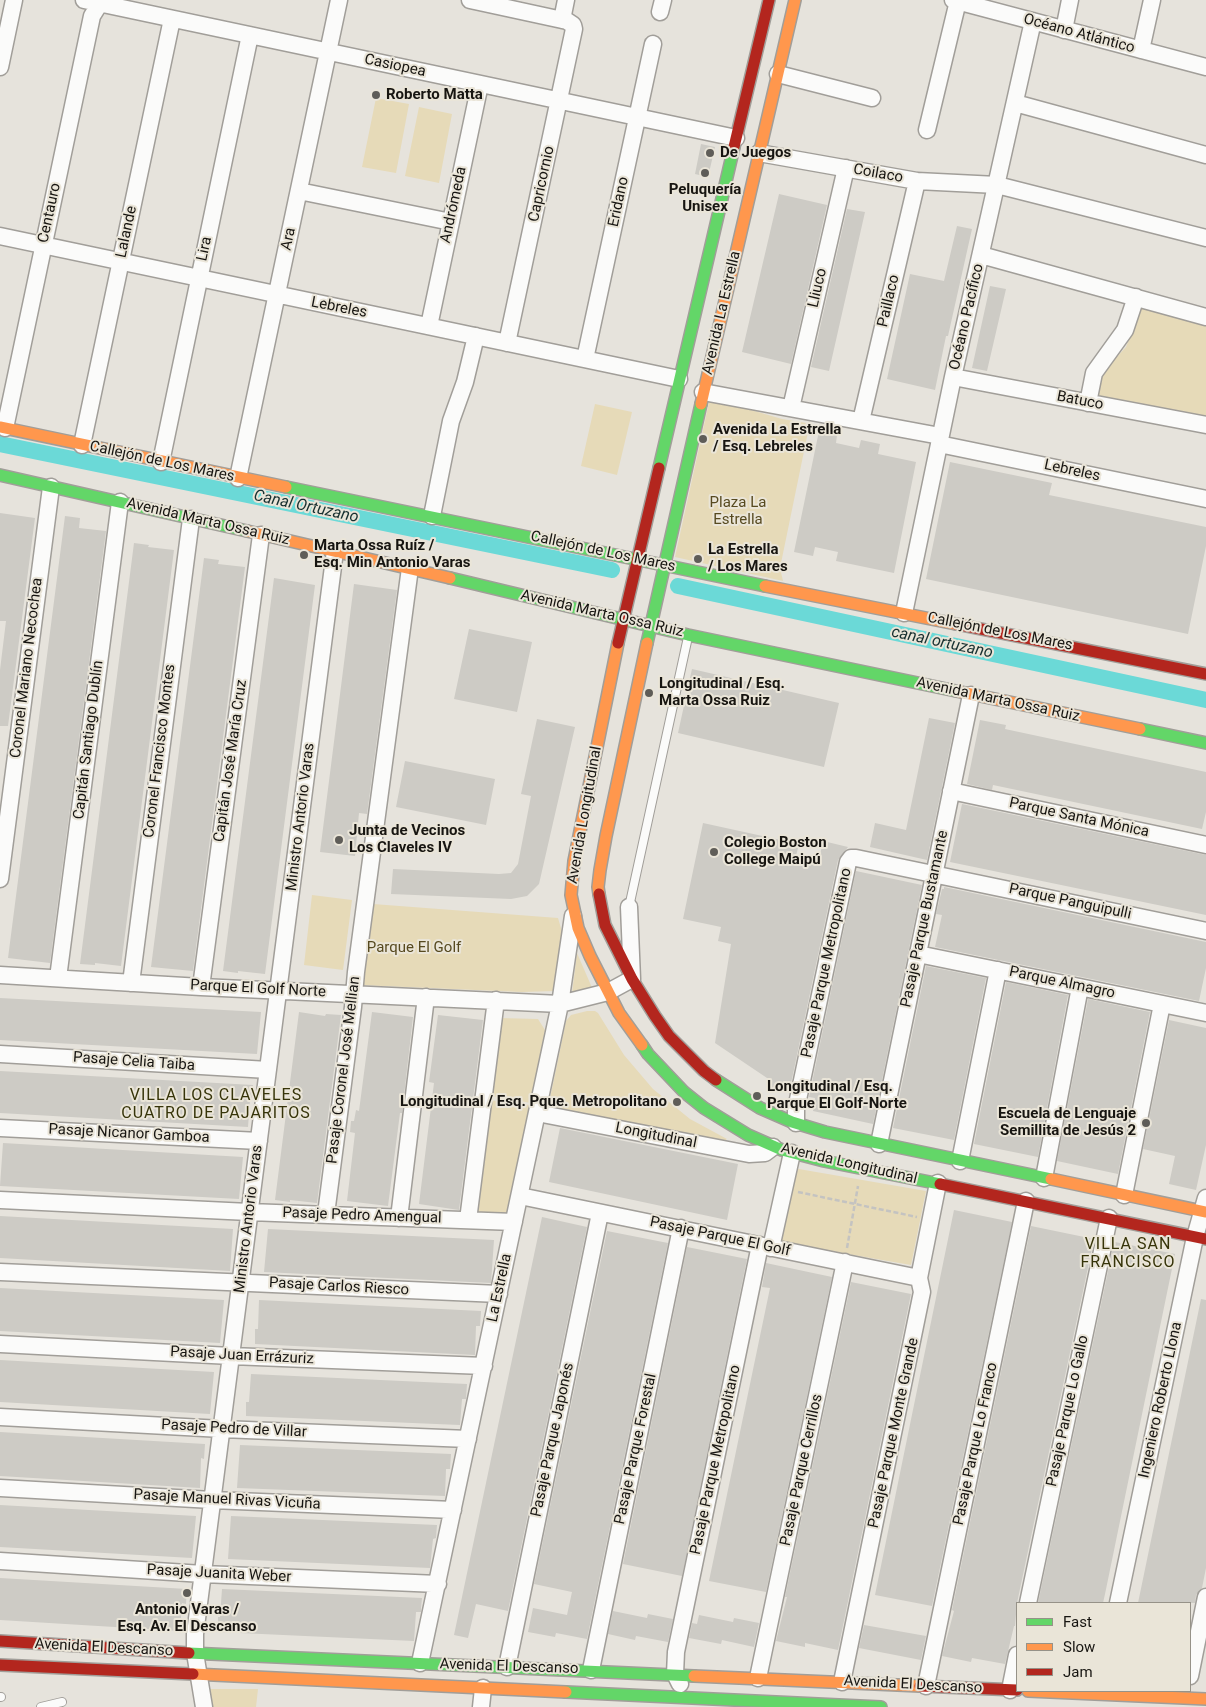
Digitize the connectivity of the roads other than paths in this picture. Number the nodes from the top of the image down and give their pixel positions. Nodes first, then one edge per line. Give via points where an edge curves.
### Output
1 (14, 0) edge
2 (339, 0) edge
3 (470, 0) edge
4 (566, 0) edge
5 (769, 0) edge
6 (795, 0) edge
7 (1070, 0) edge
8 (1152, 0) edge
9 (95, 1) edge
10 (955, 1) edge
11 (988, 5) edge
12 (172, 19) junction
13 (1033, 21) junction
14 (567, 23) junction
15 (1064, 30) junction
16 (250, 35) junction
17 (653, 44) dead end
18 (1141, 50) junction
19 (328, 52) junction
20 (0, 66) edge
21 (1206, 67) edge
22 (778, 74) junction
23 (480, 84) junction
24 (872, 98) dead end
25 (560, 101) junction
26 (1015, 104) junction
27 (638, 118) junction
28 (927, 130) dead end
29 (736, 138) junction
30 (760, 153) junction
31 (1206, 154) edge
32 (846, 168) junction
33 (917, 181) junction
34 (997, 185) junction
35 (299, 191) junction
36 (451, 222) junction
37 (0, 236) edge
38 (1206, 238) edge
39 (44, 246) junction
40 (981, 255) junction
41 (120, 262) junction
42 (199, 279) junction
43 (277, 296) junction
44 (1136, 298) junction
45 (1206, 317) edge
46 (428, 326) junction
47 (476, 336) junction
48 (507, 343) junction
49 (585, 360) junction
50 (953, 377) junction
51 (679, 379) junction
52 (704, 392) junction
53 (1088, 402) junction
54 (791, 408) junction
55 (861, 421) junction
56 (1206, 425) edge
57 (2, 428) edge
58 (940, 440) junction
59 (82, 445) junction
60 (161, 462) junction
61 (0, 475) edge
62 (238, 478) junction
63 (51, 487) junction
64 (1206, 499) edge
65 (120, 502) junction
66 (432, 516) junction
67 (191, 518) junction
68 (261, 535) junction
69 (335, 551) junction
70 (637, 559) junction
71 (663, 565) junction
72 (410, 568) junction
73 (904, 613) junction
74 (623, 619) junction
75 (650, 625) junction
76 (688, 634) junction
77 (1206, 674) edge
78 (971, 695) junction
79 (1206, 744) edge
80 (951, 791) junction
81 (1206, 845) edge
82 (934, 874) junction
83 (0, 879) edge
84 (629, 906) joint
85 (574, 912) junction
86 (1206, 930) edge
87 (918, 954) junction
88 (998, 970) junction
89 (0, 975) edge
90 (58, 978) junction
91 (632, 979) junction
92 (131, 983) junction
93 (201, 987) junction
94 (1080, 987) junction
95 (278, 990) junction
96 (608, 992) junction
97 (355, 994) junction
98 (426, 997) junction
99 (496, 1000) junction
100 (560, 1004) junction
101 (1162, 1004) junction
102 (1206, 1013) edge
103 (0, 1054) edge
104 (268, 1070) junction
105 (537, 1113) junction
106 (796, 1123) junction
107 (0, 1128) edge
108 (259, 1141) junction
109 (879, 1144) junction
110 (773, 1147) junction
111 (792, 1153) junction
112 (960, 1161) junction
113 (1044, 1178) junction
114 (938, 1183) junction
115 (1124, 1195) junction
116 (520, 1196) junction
117 (0, 1200) edge
118 (1026, 1202) junction
119 (1205, 1207) edge
120 (250, 1212) junction
121 (600, 1213) junction
122 (326, 1214) junction
123 (399, 1218) junction
124 (1109, 1218) junction
125 (468, 1220) junction
126 (514, 1222) junction
127 (681, 1228) junction
128 (1200, 1238) edge
129 (765, 1246) junction
130 (845, 1262) junction
131 (0, 1272) edge
132 (920, 1278) junction
133 (240, 1282) junction
134 (499, 1294) junction
135 (0, 1344) edge
136 (231, 1356) junction
137 (484, 1366) junction
138 (0, 1417) edge
139 (222, 1429) junction
140 (468, 1439) junction
141 (0, 1488) edge
142 (212, 1500) junction
143 (453, 1510) junction
144 (0, 1561) edge
145 (203, 1574) junction
146 (438, 1584) junction
147 (1206, 1597) edge
148 (1028, 1602) edge
149 (1118, 1602) edge
150 (0, 1641) edge
151 (195, 1653) junction
152 (420, 1663) junction
153 (0, 1665) edge
154 (507, 1667) junction
155 (1016, 1667) edge
156 (591, 1670) junction
157 (1191, 1671) edge
158 (676, 1674) junction
159 (198, 1676) junction
160 (758, 1678) junction
161 (842, 1682) junction
162 (926, 1686) junction
163 (482, 1688) junction
164 (1014, 1690) edge
165 (1031, 1692) edge
166 (1186, 1694) edge
167 (1098, 1697) edge
168 (1206, 1698) edge
169 (550, 1699) edge
170 (1055, 1700) edge
171 (616, 1701) edge
172 (62, 1702) dead end
173 (686, 1702) edge
174 (41, 1707) edge
175 (204, 1707) edge
176 (481, 1707) edge
177 (881, 1707) edge

1 - 20 street
2 - 19 street, Ara
3 - 14 street
4 - 14 street, Capricornio
5 - 29 street, Avenida La Estrella
6 - 22 street, Avenida La Estrella
7 - 15 street
8 - 18 street
9 - 12 street, Casiopea
9 - 39 street, Centauro
10 - 11 street, Océano Atlántico
10 - 28 street
11 - 13 street, Océano Atlántico
12 - 16 street, Casiopea
12 - 41 street, Lalande
13 - 15 street, Océano Atlántico
13 - 26 street, Océano Pacífico
14 - 25 street, Capricornio via 574,33
15 - 18 street, Océano Atlántico
16 - 19 street, Casiopea
16 - 42 street, Lira
17 - 27 street, Eridano
18 - 21 street, Océano Atlántico
19 - 23 street, Casiopea
19 - 35 street, Ara
22 - 24 street
22 - 30 street, Avenida La Estrella
23 - 25 street, Casiopea
23 - 36 street, Andrómeda
25 - 27 street, Casiopea
25 - 48 street, Capricornio
26 - 31 street
26 - 34 street, Océano Pacífico
27 - 29 street, Casiopea
27 - 49 street, Eridano
29 - 51 street, Avenida La Estrella
30 - 32 street, Coilaco
30 - 52 street, Avenida La Estrella
32 - 33 street, Coilaco
32 - 54 street, Lliuco
33 - 34 street, Coilaco
33 - 55 street, Paillaco
34 - 38 street, Coilaco
34 - 40 street, Océano Pacífico
35 - 36 street
35 - 43 street, Ara
36 - 46 street, Andrómeda
37 - 39 street, Lebreles
39 - 41 street, Lebreles
39 - 57 street, Centauro
40 - 44 street
40 - 50 street, Océano Pacífico
41 - 42 street, Lebreles
41 - 59 street, Lalande
42 - 43 street, Lebreles
42 - 60 street, Lira
43 - 46 street, Lebreles
43 - 62 street, Ara
44 - 45 street
44 - 53 street via 1126,330 1094,373
46 - 47 street, Lebreles
47 - 48 street, Lebreles
47 - 66 street via 466,382 451,421
48 - 49 street, Lebreles
49 - 51 street, Lebreles
50 - 53 street, Batuco
50 - 58 street, Océano Pacífico
51 - 70 street, Avenida La Estrella
52 - 54 street, Lebreles
52 - 71 street, Avenida La Estrella
53 - 56 street, Batuco
54 - 55 street, Lebreles
55 - 58 street, Lebreles
57 - 59 street, Callejón de Los Mares
58 - 64 street, Lebreles
58 - 73 street, Océano Pacífico
59 - 60 street, Callejón de Los Mares
60 - 62 street, Callejón de Los Mares
61 - 63 street, Avenida Marta Ossa Ruiz
62 - 66 street, Callejón de Los Mares
63 - 65 street, Avenida Marta Ossa Ruiz
63 - 83 street, Coronel Mariano Necochea
65 - 67 street, Avenida Marta Ossa Ruiz
65 - 90 street, Capitán Santiago Dublín
66 - 70 street, Callejón de Los Mares
67 - 68 street, Avenida Marta Ossa Ruiz
67 - 92 street, Coronel Francisco Montes
68 - 69 street, Avenida Marta Ossa Ruiz
68 - 93 street, Capitán José María Cruz
69 - 72 street, Avenida Marta Ossa Ruiz
69 - 95 street, Ministro Antorio Varas
70 - 71 street, Callejón de Los Mares
70 - 74 street, Avenida La Estrella
71 - 73 street, Callejón de Los Mares
71 - 75 street, Avenida La Estrella
72 - 74 street, Avenida Marta Ossa Ruiz
72 - 97 street, Pasaje Coronel José Mellian
73 - 77 street, Callejón de Los Mares
74 - 75 street, Avenida Marta Ossa Ruiz
74 - 85 street, Avenida Longitudinal via 574,861 571,885
75 - 76 street, Avenida Marta Ossa Ruiz
75 - 91 street, Avenida Longitudinal via 598,878 605,925
76 - 78 street, Avenida Marta Ossa Ruiz
76 - 84 lane
78 - 79 street, Avenida Marta Ossa Ruiz
78 - 80 street, Pasaje Parque Bustamante
80 - 81 street, Parque Santa Mónica
80 - 82 street, Pasaje Parque Bustamante
82 - 86 street, Parque Panguipulli
82 - 87 street, Pasaje Parque Bustamante
82 - 106 street, Pasaje Parque Metropolitano via 856,858 849,860 796,1110
84 - 91 street
85 - 96 street, Avenida Longitudinal via 587,950
85 - 100 street, La Estrella
87 - 88 street, Parque Almagro
87 - 109 street, Pasaje Parque Bustamante
88 - 94 street, Parque Almagro
88 - 112 street
89 - 90 street, Parque El Golf Norte
90 - 92 street, Parque El Golf Norte
91 - 96 street, Parque El Golf Norte
91 - 106 street, Avenida Longitudinal via 669,1036 704,1072 743,1098
92 - 93 street, Parque El Golf Norte
93 - 95 street, Parque El Golf Norte
94 - 101 street, Parque Almagro
94 - 113 street
95 - 97 street, Parque El Golf Norte
95 - 104 street, Ministro Antorio Varas
96 - 100 street, Parque El Golf Norte
96 - 110 street, Avenida Longitudinal via 648,1054 684,1092 725,1122
97 - 98 street, Parque El Golf Norte
97 - 122 street, Pasaje Coronel José Mellian
98 - 99 street, Parque El Golf Norte
98 - 123 street
99 - 100 street, Parque El Golf Norte
99 - 125 street
100 - 105 street, La Estrella
101 - 102 street, Parque Almagro
101 - 115 street
103 - 104 street, Pasaje Celia Taiba
104 - 108 street, Ministro Antorio Varas
105 - 110 street, Longitudinal via 749,1154 765,1152
105 - 116 street, La Estrella
106 - 109 street, Avenida Longitudinal
107 - 108 street, Pasaje Nicanor Gamboa
108 - 120 street, Ministro Antorio Varas
109 - 112 street, Avenida Longitudinal
110 - 111 street, Avenida Longitudinal
111 - 114 street, Avenida Longitudinal
111 - 129 street, Pasaje Parque Metropolitano
112 - 113 street, Avenida Longitudinal
113 - 115 street, Avenida Longitudinal
114 - 118 street, Avenida Longitudinal
114 - 132 street, Pasaje Parque Monte Grande
115 - 119 street, Avenida Longitudinal
116 - 121 street, Pasaje Parque El Golf
116 - 126 street, La Estrella
117 - 120 street, Pasaje Pedro Amengual
118 - 124 street, Avenida Longitudinal
118 - 162 street, Pasaje Parque Lo Franco
119 - 128 street, Ingeniero Roberto Llona
120 - 122 street, Pasaje Pedro Amengual
120 - 133 street, Ministro Antorio Varas
121 - 127 street, Pasaje Parque El Golf
121 - 154 street, Pasaje Parque Japonés
122 - 123 street, Pasaje Pedro Amengual
123 - 125 street, Pasaje Pedro Amengual
124 - 128 street, Avenida Longitudinal
124 - 148 street, Pasaje Parque Lo Gallo
125 - 126 street, Pasaje Pedro Amengual
126 - 134 street, La Estrella
127 - 129 street, Pasaje Parque El Golf
127 - 156 street, Pasaje Parque Forestal
128 - 149 street, Ingeniero Roberto Llona
129 - 130 street, Pasaje Parque El Golf
129 - 158 street, Pasaje Parque Metropolitano via 676,1652
130 - 132 street, Pasaje Parque El Golf
130 - 160 street, Pasaje Parque Cerrillos
131 - 133 street, Pasaje Carlos Riesco
132 - 161 street, Pasaje Parque Monte Grande via 922,1292
133 - 134 street, Pasaje Carlos Riesco
133 - 136 street, Ministro Antorio Varas
134 - 137 street, La Estrella
135 - 136 street, Pasaje Juan Errázuriz
136 - 137 street, Pasaje Juan Errázuriz
136 - 139 street, Ministro Antorio Varas
137 - 140 street, La Estrella
138 - 139 street, Pasaje Pedro de Villar
139 - 140 street, Pasaje Pedro de Villar
139 - 142 street, Ministro Antorio Varas
140 - 143 street, La Estrella
141 - 142 street, Pasaje Manuel Rivas Vicuña
142 - 143 street, Pasaje Manuel Rivas Vicuña
142 - 145 street, Ministro Antorio Varas
143 - 146 street, La Estrella
144 - 145 street, Pasaje Juanita Weber
145 - 146 street, Pasaje Juanita Weber
145 - 151 street, Ministro Antorio Varas
146 - 152 street, La Estrella
147 - 157 street
150 - 151 street, Avenida El Descanso
151 - 152 street, Avenida El Descanso
151 - 159 street, Ministro Antorio Varas
152 - 154 street, Avenida El Descanso
153 - 159 street, Avenida El Descanso
154 - 156 street, Avenida El Descanso
155 - 164 street
156 - 158 street, Avenida El Descanso
158 - 160 street, Avenida El Descanso
158 - 173 street
159 - 163 street, Avenida El Descanso
159 - 175 street, Ministro Antorio Varas
160 - 161 street, Avenida El Descanso
161 - 162 street, Avenida El Descanso
162 - 164 street, Avenida El Descanso
163 - 169 street, Avenida El Descanso
163 - 176 street
165 - 170 street
166 - 167 street
166 - 168 street
167 - 170 street
169 - 171 street, Avenida El Descanso
171 - 173 street, Avenida El Descanso
172 - 174 lane
173 - 177 street, Avenida El Descanso

